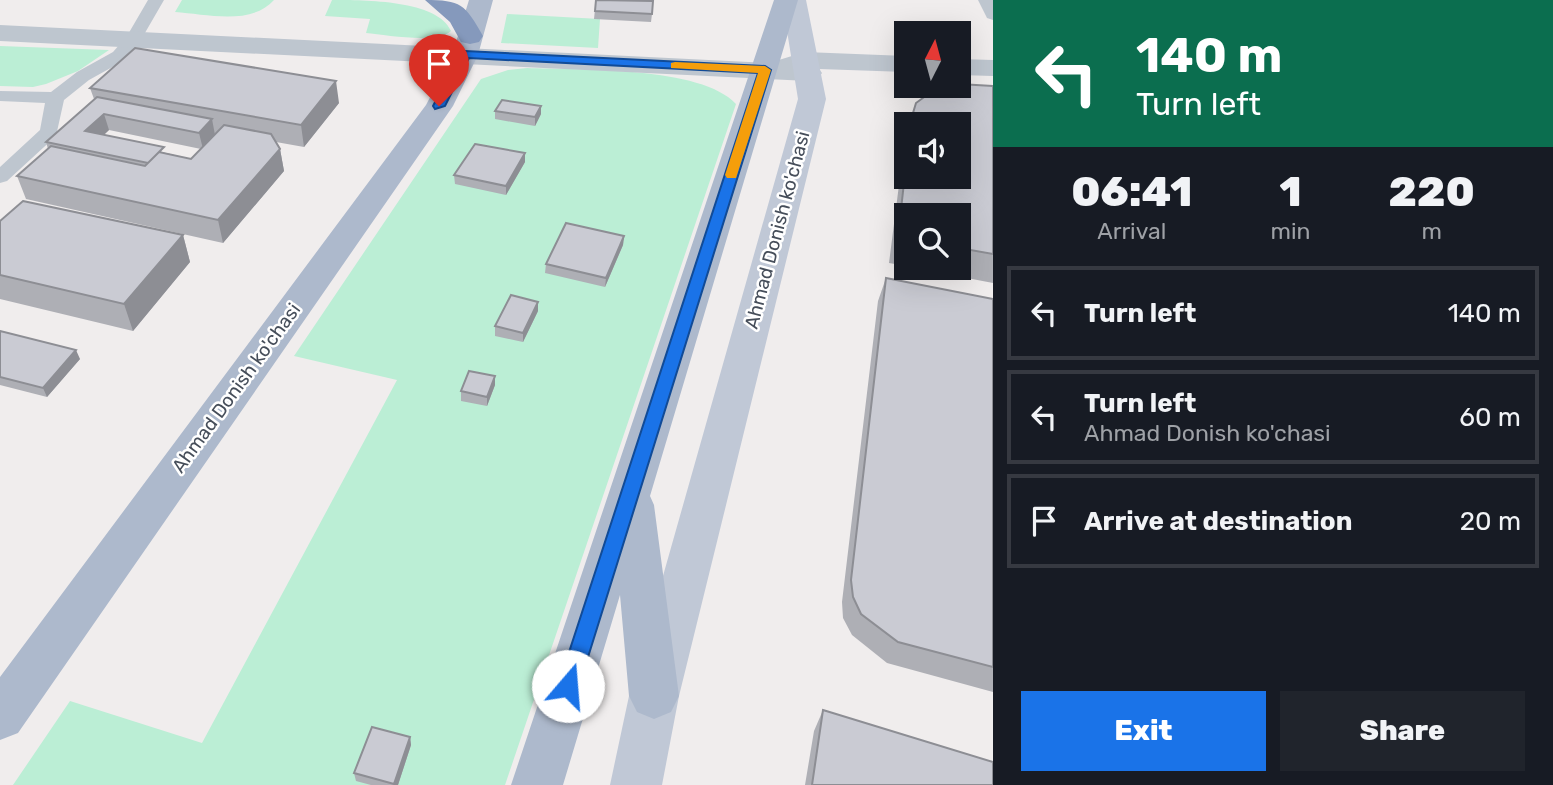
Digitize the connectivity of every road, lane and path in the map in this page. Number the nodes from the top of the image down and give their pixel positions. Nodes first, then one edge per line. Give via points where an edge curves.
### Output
1 (156, 0) edge
2 (438, 0) edge
3 (481, 0) edge
4 (786, 0) edge
5 (794, 0) edge
6 (986, 0) edge
7 (993, 15) edge
8 (0, 33) edge
9 (134, 38) junction
10 (468, 45) junction
11 (894, 65) edge
12 (806, 66) junction
13 (971, 67) edge
14 (993, 68) edge
15 (765, 70) junction
16 (0, 96) edge
17 (55, 98) junction
18 (0, 177) edge
19 (632, 489) junction
20 (654, 696) junction
21 (0, 717) edge
22 (537, 785) edge
23 (636, 785) edge

1 - 9 lane
2 - 10 highway via 460,18
3 - 10 main road, Ahmad Donish ko'chasi
4 - 15 main road
5 - 12 street, Ahmad Donish ko'chasi
6 - 7 lane
8 - 9 street
9 - 10 street
9 - 17 lane via 119,56
10 - 15 street
10 - 21 main road, Ahmad Donish ko'chasi via 439,106
11 - 12 street
12 - 15 street
12 - 20 street, Ahmad Donish ko'chasi via 812,99
13 - 14 street
15 - 19 main road
16 - 17 lane
17 - 18 lane via 48,132
19 - 20 main road
19 - 22 main road
20 - 23 street, Ahmad Donish ko'chasi

